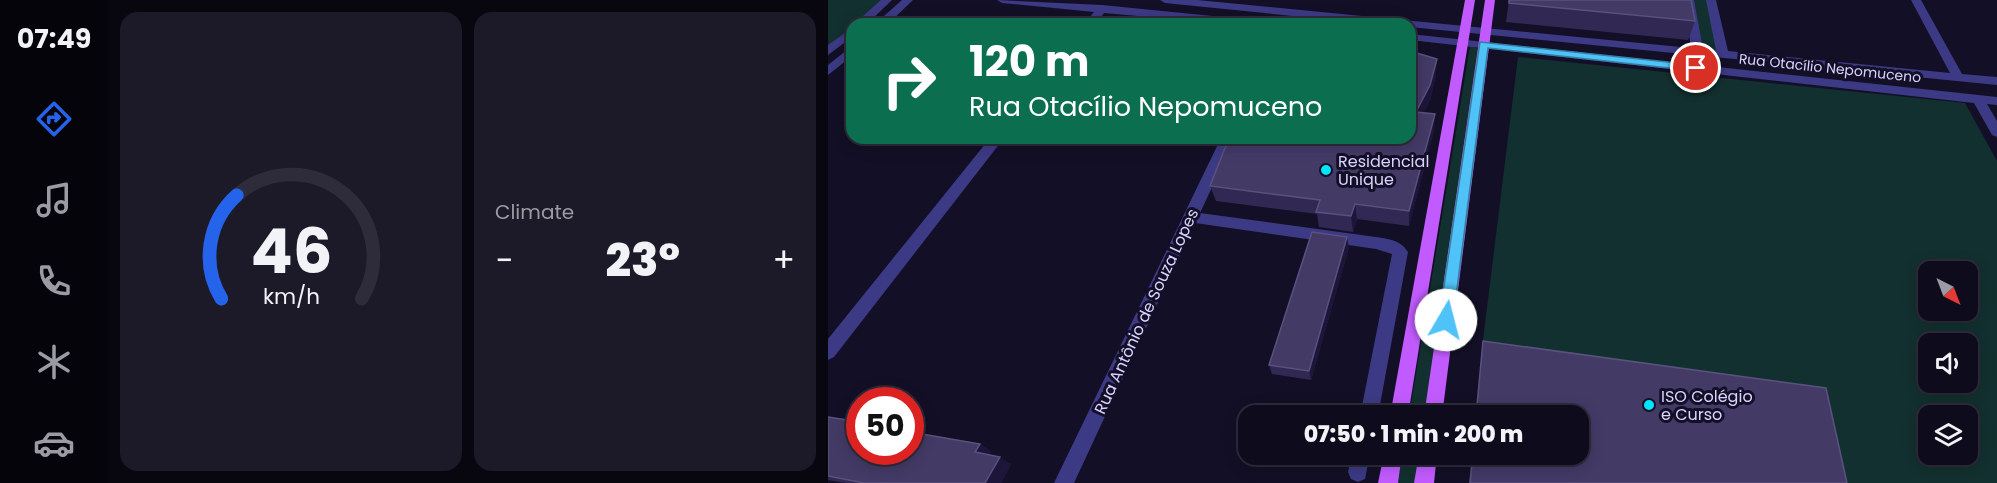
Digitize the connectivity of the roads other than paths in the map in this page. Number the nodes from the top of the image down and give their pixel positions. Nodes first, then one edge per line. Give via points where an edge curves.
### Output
1 (887, 0) edge
2 (908, 0) edge
3 (1002, 0) edge
4 (1165, 0) edge
5 (1470, 0) edge
6 (1490, 0) edge
7 (1689, 0) edge
8 (1711, 0) edge
9 (1916, 0) edge
10 (1102, 8) junction
11 (867, 18) edge
12 (888, 18) edge
13 (1094, 18) edge
14 (1203, 18) edge
15 (1346, 18) edge
16 (1416, 25) edge
17 (846, 36) edge
18 (1463, 36) junction
19 (1416, 37) edge
20 (1484, 38) junction
21 (828, 51) edge
22 (1698, 53) junction
23 (846, 55) edge
24 (1723, 55) junction
25 (828, 71) edge
26 (1958, 77) junction
27 (1997, 81) edge
28 (1978, 99) junction
29 (1997, 101) edge
30 (1997, 132) edge
31 (992, 144) edge
32 (1225, 144) edge
33 (1190, 217) junction
34 (828, 352) edge
35 (1371, 405) edge
36 (1401, 405) edge
37 (1434, 405) edge
38 (1391, 465) edge
39 (1426, 465) edge
40 (1064, 483) edge
41 (1388, 483) edge
42 (1424, 483) edge

1 - 11 street
2 - 12 street
3 - 10 street
4 - 15 street
5 - 18 main road
6 - 20 main road
7 - 22 street
8 - 24 street
9 - 26 street
10 - 13 street
10 - 14 street
16 - 18 street, Rua Otacílio Nepomuceno
17 - 21 street
18 - 19 street, Rua Otacílio Nepomuceno
18 - 20 street, Rua Otacílio Nepomuceno
18 - 36 main road
20 - 22 street, Rua Otacílio Nepomuceno
20 - 28 street, Rua Otacílio Nepomuceno
20 - 37 main road
22 - 24 street, Rua Otacílio Nepomuceno
23 - 25 street
24 - 26 street, Rua Otacílio Nepomuceno
26 - 27 street, Rua Otacílio Nepomuceno
28 - 29 street, Rua Otacílio Nepomuceno
28 - 30 street
31 - 34 street
32 - 33 street, Rua Antônio de Souza Lopes
33 - 35 street, Rua Antônio de Souza Lopes via 1392,246 1400,252
33 - 40 street, Rua Antônio de Souza Lopes
38 - 41 main road
39 - 42 main road

